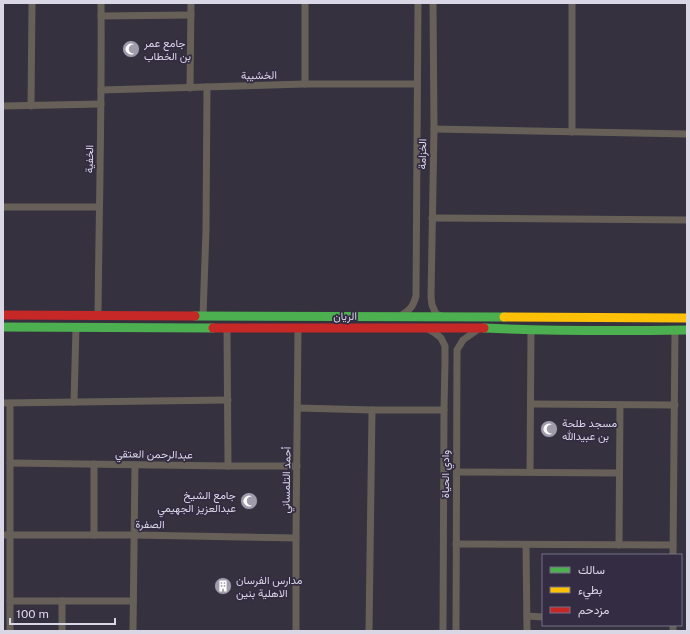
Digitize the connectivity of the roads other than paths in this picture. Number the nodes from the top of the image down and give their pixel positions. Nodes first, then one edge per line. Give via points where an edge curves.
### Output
1 (32, 3) edge
2 (101, 3) edge
3 (191, 3) edge
4 (306, 3) edge
5 (418, 3) edge
6 (433, 3) edge
7 (572, 3) edge
8 (191, 15) junction
9 (101, 16) junction
10 (305, 84) junction
11 (417, 84) junction
12 (207, 87) junction
13 (190, 88) junction
14 (101, 90) junction
15 (101, 104) junction
16 (3, 106) edge
17 (31, 106) junction
18 (434, 129) junction
19 (572, 132) junction
20 (687, 134) edge
21 (3, 207) edge
22 (99, 207) junction
23 (432, 218) junction
24 (687, 220) edge
25 (432, 279) junction
26 (417, 280) junction
27 (3, 315) edge
28 (98, 315) junction
29 (203, 316) junction
30 (446, 317) junction
31 (397, 318) junction
32 (610, 318) junction
33 (687, 318) edge
34 (3, 327) edge
35 (76, 327) junction
36 (227, 328) junction
37 (426, 328) junction
38 (481, 328) junction
39 (298, 329) junction
40 (531, 330) junction
41 (675, 330) junction
42 (687, 330) edge
43 (609, 331) junction
44 (445, 371) junction
45 (456, 371) junction
46 (228, 400) junction
47 (74, 402) junction
48 (7, 403) edge
49 (531, 404) junction
50 (620, 405) junction
51 (675, 405) junction
52 (298, 408) junction
53 (372, 410) junction
54 (444, 410) junction
55 (10, 463) junction
56 (94, 464) junction
57 (135, 465) junction
58 (228, 466) junction
59 (297, 466) junction
60 (457, 472) junction
61 (530, 472) junction
62 (620, 473) junction
63 (6, 535) edge
64 (94, 535) junction
65 (134, 535) junction
66 (296, 538) junction
67 (456, 544) junction
68 (526, 545) junction
69 (619, 545) junction
70 (674, 545) junction
71 (673, 554) edge
72 (10, 601) junction
73 (62, 601) junction
74 (133, 601) junction
75 (527, 616) junction
76 (542, 617) edge
77 (10, 631) edge
78 (62, 631) edge
79 (133, 631) edge
80 (296, 631) edge
81 (369, 631) edge
82 (443, 631) edge
83 (456, 631) edge
84 (527, 631) edge

1 - 17 street
2 - 9 street, الخفية
3 - 8 street
4 - 10 street
5 - 11 street, الخزامة
6 - 18 street, الخزامة
7 - 19 street
8 - 9 street
8 - 13 street
9 - 14 street, الخفية
10 - 11 street, الخشيبة
10 - 12 street, الخشيبة
11 - 26 street, الخزامة
12 - 13 street, الخشيبة
12 - 29 street
13 - 14 street, الخشيبة
14 - 15 street, الخفية
15 - 17 street
15 - 22 street, الخفية
16 - 17 street
18 - 19 street
18 - 23 street, الخزامة
19 - 20 street
21 - 22 street
22 - 28 street, الخفية
23 - 24 street
23 - 25 street, الخزامة
25 - 26 street
25 - 30 street, الخزامة via 432,305 436,314
26 - 31 street, الخزامة via 414,304 409,311
27 - 28 street, الريان
28 - 29 street, الريان
29 - 31 street, الريان
30 - 31 street, الريان
30 - 32 street, الريان
32 - 33 street, الريان
32 - 43 street
34 - 35 street, الريان
35 - 36 street, الريان
35 - 47 street
36 - 39 street, الريان
36 - 46 street
37 - 38 street, الريان
37 - 39 street, الريان
37 - 44 street, وادي الحياة via 435,333 445,346
38 - 40 street, الريان
38 - 45 street, وادي الحياة via 463,340 457,350
39 - 52 street, أحمد التلمساني
40 - 43 street, الريان
40 - 49 street
41 - 42 street, الريان
41 - 43 street, الريان
41 - 51 street
44 - 45 street
44 - 54 street, وادي الحياة
45 - 60 street, وادي الحياة
46 - 47 street
46 - 58 street
47 - 48 street
48 - 55 street
49 - 50 street
49 - 61 street
50 - 51 street
50 - 62 street
51 - 70 street
52 - 53 street
52 - 59 street, أحمد التلمساني
53 - 54 street
53 - 81 street
54 - 82 street, وادي الحياة
55 - 56 street, عبدالرحمن العتقي
55 - 63 street
56 - 57 street, عبدالرحمن العتقي
56 - 64 street
57 - 58 street, عبدالرحمن العتقي
57 - 65 street
58 - 59 street, عبدالرحمن العتقي
59 - 66 street, أحمد التلمساني
60 - 61 street
60 - 67 street, وادي الحياة
61 - 62 street
62 - 69 street
63 - 64 street, الصفرة
63 - 72 street
64 - 65 street, الصفرة
65 - 66 street, الصفرة
65 - 74 street
66 - 80 street, أحمد التلمساني
67 - 68 street
67 - 83 street, وادي الحياة
68 - 69 street
68 - 75 street
69 - 70 street
70 - 71 street
72 - 73 street
72 - 77 street
73 - 74 street
73 - 78 street
74 - 79 street
75 - 76 street
75 - 84 street

